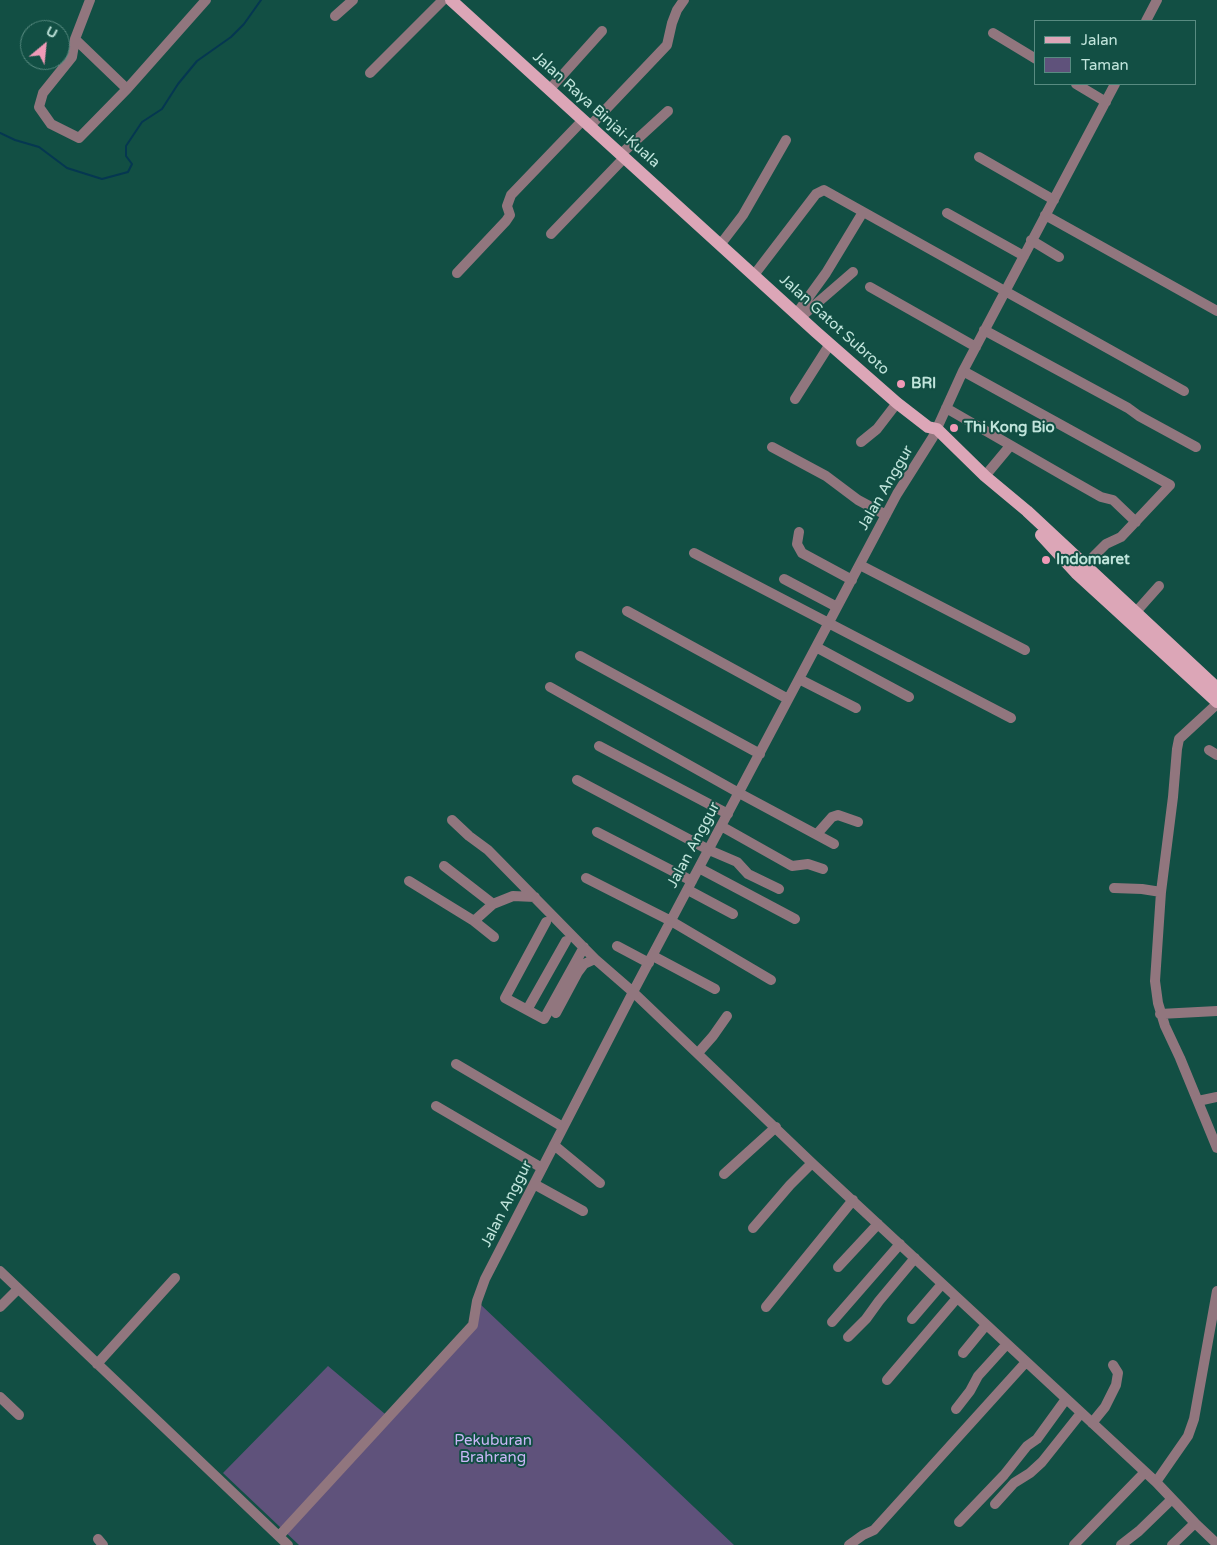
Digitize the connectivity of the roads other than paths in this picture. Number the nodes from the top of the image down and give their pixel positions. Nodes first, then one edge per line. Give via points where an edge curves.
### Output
1 (90, 0) edge
2 (206, 0) edge
3 (353, 0) edge
4 (443, 0) edge
5 (451, 0) edge
6 (684, 0) edge
7 (1157, 0) edge
8 (335, 16) dead end
9 (1147, 20) edge
10 (602, 32) dead end
11 (992, 33) dead end
12 (75, 39) junction
13 (1034, 58) edge
14 (370, 73) dead end
15 (1078, 85) edge
16 (1114, 85) edge
17 (127, 89) junction
18 (549, 90) junction
19 (1106, 102) junction
20 (668, 111) dead end
21 (586, 124) junction
22 (786, 140) dead end
23 (622, 156) junction
24 (979, 157) dead end
25 (1054, 200) junction
26 (863, 212) junction
27 (946, 213) dead end
28 (1045, 215) junction
29 (551, 234) dead end
30 (1031, 240) junction
31 (720, 245) junction
32 (1024, 256) junction
33 (1059, 257) dead end
34 (852, 272) dead end
35 (457, 273) dead end
36 (754, 275) junction
37 (870, 287) dead end
38 (1006, 291) junction
39 (1217, 311) edge
40 (799, 315) junction
41 (984, 330) junction
42 (830, 344) junction
43 (976, 347) junction
44 (963, 371) junction
45 (1184, 391) dead end
46 (794, 400) dead end
47 (897, 403) junction
48 (946, 408) junction
49 (933, 431) junction
50 (861, 442) dead end
51 (1010, 446) junction
52 (772, 447) dead end
53 (1196, 447) dead end
54 (985, 476) junction
55 (1025, 513) junction
56 (886, 515) junction
57 (1136, 522) junction
58 (799, 532) dead end
59 (694, 553) dead end
60 (860, 565) junction
61 (1080, 570) junction
62 (784, 579) dead end
63 (852, 580) junction
64 (1159, 586) dead end
65 (837, 607) junction
66 (626, 611) dead end
67 (1135, 613) junction
68 (828, 624) junction
69 (816, 647) junction
70 (1025, 650) dead end
71 (580, 656) dead end
72 (799, 680) junction
73 (550, 688) dead end
74 (1217, 688) edge
75 (909, 697) dead end
76 (788, 699) junction
77 (1217, 703) edge
78 (856, 708) dead end
79 (1011, 718) dead end
80 (599, 746) dead end
81 (760, 754) junction
82 (577, 780) dead end
83 (739, 793) junction
84 (728, 814) junction
85 (452, 820) dead end
86 (858, 822) dead end
87 (721, 826) junction
88 (597, 832) dead end
89 (817, 834) junction
90 (834, 844) dead end
91 (709, 850) junction
92 (444, 866) dead end
93 (699, 868) junction
94 (823, 869) dead end
95 (586, 878) dead end
96 (409, 881) dead end
97 (690, 886) junction
98 (1114, 888) dead end
99 (779, 890) dead end
100 (1161, 892) junction
101 (536, 897) junction
102 (493, 904) junction
103 (733, 914) dead end
104 (796, 920) dead end
105 (474, 921) junction
106 (671, 921) junction
107 (546, 922) dead end
108 (494, 937) dead end
109 (566, 941) dead end
110 (617, 946) dead end
111 (584, 947) junction
112 (595, 959) junction
113 (651, 959) junction
114 (771, 980) dead end
115 (715, 989) dead end
116 (633, 992) junction
117 (527, 1010) junction
118 (1217, 1012) edge
119 (556, 1013) dead end
120 (1160, 1014) junction
121 (727, 1016) dead end
122 (698, 1053) junction
123 (456, 1064) dead end
124 (1217, 1097) edge
125 (1198, 1101) junction
126 (436, 1106) dead end
127 (563, 1127) junction
128 (776, 1127) junction
129 (1214, 1130) edge
130 (554, 1145) junction
131 (1217, 1148) edge
132 (812, 1163) junction
133 (542, 1168) junction
134 (724, 1174) dead end
135 (600, 1183) dead end
136 (534, 1184) junction
137 (853, 1200) junction
138 (583, 1211) dead end
139 (878, 1224) junction
140 (752, 1228) dead end
141 (900, 1244) junction
142 (916, 1258) junction
143 (838, 1267) dead end
144 (0, 1271) edge
145 (175, 1278) dead end
146 (942, 1284) junction
147 (18, 1288) junction
148 (1217, 1291) edge
149 (957, 1298) junction
150 (0, 1307) edge
151 (766, 1307) dead end
152 (912, 1319) dead end
153 (832, 1322) dead end
154 (986, 1325) junction
155 (848, 1337) dead end
156 (1007, 1344) junction
157 (963, 1354) dead end
158 (1026, 1362) junction
159 (97, 1364) junction
160 (1114, 1365) dead end
161 (887, 1380) dead end
162 (0, 1397) edge
163 (1066, 1399) junction
164 (956, 1409) dead end
165 (1081, 1413) junction
166 (19, 1415) dead end
167 (1092, 1423) junction
168 (1145, 1472) junction
169 (1156, 1482) junction
170 (1172, 1499) junction
171 (995, 1504) dead end
172 (959, 1522) dead end
173 (1194, 1523) junction
174 (278, 1536) junction
175 (1215, 1544) edge
176 (288, 1545) edge
177 (849, 1545) edge
178 (1074, 1545) edge
179 (1121, 1545) edge
180 (1172, 1545) edge

1 - 12 street
2 - 17 street
3 - 8 street
4 - 14 street
5 - 18 main road, Jalan Raya Binjai-Kuala
6 - 21 street via 672,23 667,46
7 - 9 street
10 - 18 street
11 - 13 street
12 - 17 street
12 - 17 street via 70,60 40,99 39,107 51,124 79,138
15 - 19 street
16 - 19 street, Jalan Anggur
18 - 21 main road, Jalan Raya Binjai-Kuala
19 - 25 street, Jalan Anggur
20 - 23 street
21 - 23 main road, Jalan Raya Binjai-Kuala
21 - 35 street via 511,195 507,206 510,215 506,221
22 - 31 street via 743,215
23 - 29 street
23 - 31 main road, Jalan Raya Binjai-Kuala
24 - 25 street
25 - 28 street, Jalan Anggur
26 - 36 street via 820,190
26 - 38 street
26 - 40 street
27 - 32 street
28 - 30 street, Jalan Anggur
28 - 39 street
30 - 32 street, Jalan Anggur
30 - 33 street
31 - 36 main road, Jalan Gatot Subroto
32 - 38 street, Jalan Anggur
34 - 40 street
36 - 40 main road, Jalan Gatot Subroto
37 - 43 street
38 - 41 street, Jalan Anggur
38 - 45 street
40 - 42 main road, Jalan Gatot Subroto
41 - 43 street, Jalan Anggur
41 - 53 street
42 - 46 street
42 - 47 main road, Jalan Gatot Subroto
43 - 44 street, Jalan Anggur
44 - 48 street, Jalan Anggur
44 - 57 street via 1170,485
47 - 49 main road, Jalan Gatot Subroto
47 - 50 street via 877,429
48 - 49 street, Jalan Anggur
48 - 51 street
49 - 54 main road, Jalan Gatot Subroto
49 - 55 main road
49 - 56 street, Jalan Anggur
51 - 54 street
51 - 57 street via 1101,497 1113,500
52 - 56 street via 826,476 858,500
54 - 55 main road, Jalan Gatot Subroto
55 - 61 main road, Jalan Gatot Subroto
56 - 60 street, Jalan Anggur
57 - 61 street via 1121,537 1106,544
58 - 63 street via 797,544 802,553
59 - 68 street
60 - 63 street, Jalan Anggur
60 - 70 street
61 - 67 main road, Jalan Gatot Subroto
61 - 77 main road
62 - 65 street
63 - 65 street, Jalan Anggur
64 - 67 street
65 - 68 street, Jalan Anggur
66 - 76 street
67 - 74 main road, Jalan Gatot Subroto
68 - 69 street, Jalan Anggur
68 - 79 street
69 - 72 street, Jalan Anggur
69 - 75 street
71 - 81 street
72 - 76 street, Jalan Anggur
72 - 78 street
73 - 83 street
76 - 81 street, Jalan Anggur
77 - 100 street via 1180,739 1177,749
80 - 84 street
81 - 83 street, Jalan Anggur
82 - 91 street
83 - 84 street, Jalan Anggur
83 - 89 street
84 - 87 street, Jalan Anggur
85 - 101 street
86 - 89 street via 838,815 832,817
87 - 91 street, Jalan Anggur
87 - 94 street via 792,866 808,864
88 - 97 street
89 - 90 street
91 - 93 street, Jalan Anggur
91 - 99 street via 737,862 748,874
92 - 102 street
93 - 97 street, Jalan Anggur
93 - 104 street
95 - 106 street
96 - 105 street
97 - 103 street
97 - 106 street, Jalan Anggur
98 - 100 street
100 - 120 street via 1155,981
101 - 102 street via 513,896
101 - 111 street
102 - 105 street
105 - 108 street
106 - 113 street, Jalan Anggur
106 - 114 street
107 - 117 street via 505,998
109 - 117 street
110 - 113 street
111 - 112 street
111 - 117 street via 544,1019
112 - 116 street
112 - 119 street via 584,964 578,972
113 - 115 street
113 - 116 street, Jalan Anggur
116 - 122 street
116 - 127 street, Jalan Anggur
118 - 120 street
120 - 125 street
121 - 122 street
122 - 128 street
123 - 127 street
124 - 125 street
125 - 129 street
126 - 133 street
127 - 130 street, Jalan Anggur
128 - 132 street
128 - 134 street
129 - 131 street
130 - 133 street, Jalan Anggur
130 - 135 street
132 - 137 street
132 - 140 street
133 - 136 street, Jalan Anggur
136 - 138 street
136 - 174 street, Jalan Anggur via 485,1278 470,1328
137 - 139 street
137 - 151 street
139 - 141 street
139 - 143 street
141 - 142 street
141 - 153 street
142 - 146 street
142 - 155 street
144 - 147 street
145 - 159 street
146 - 149 street
146 - 152 street
147 - 150 street
147 - 159 street
148 - 169 street via 1194,1418 1188,1436
149 - 154 street
149 - 161 street
154 - 156 street
154 - 157 street
156 - 158 street
156 - 164 street via 978,1376
158 - 163 street
158 - 177 street via 880,1524
159 - 174 street
160 - 167 street via 1118,1373 1116,1385
162 - 166 street
163 - 165 street
163 - 172 street via 1037,1439
165 - 167 street
165 - 171 street via 1042,1462 1014,1483
167 - 168 street
168 - 169 street
168 - 178 street
169 - 170 street
170 - 173 street
170 - 179 street
173 - 175 street
173 - 180 street
174 - 176 street

